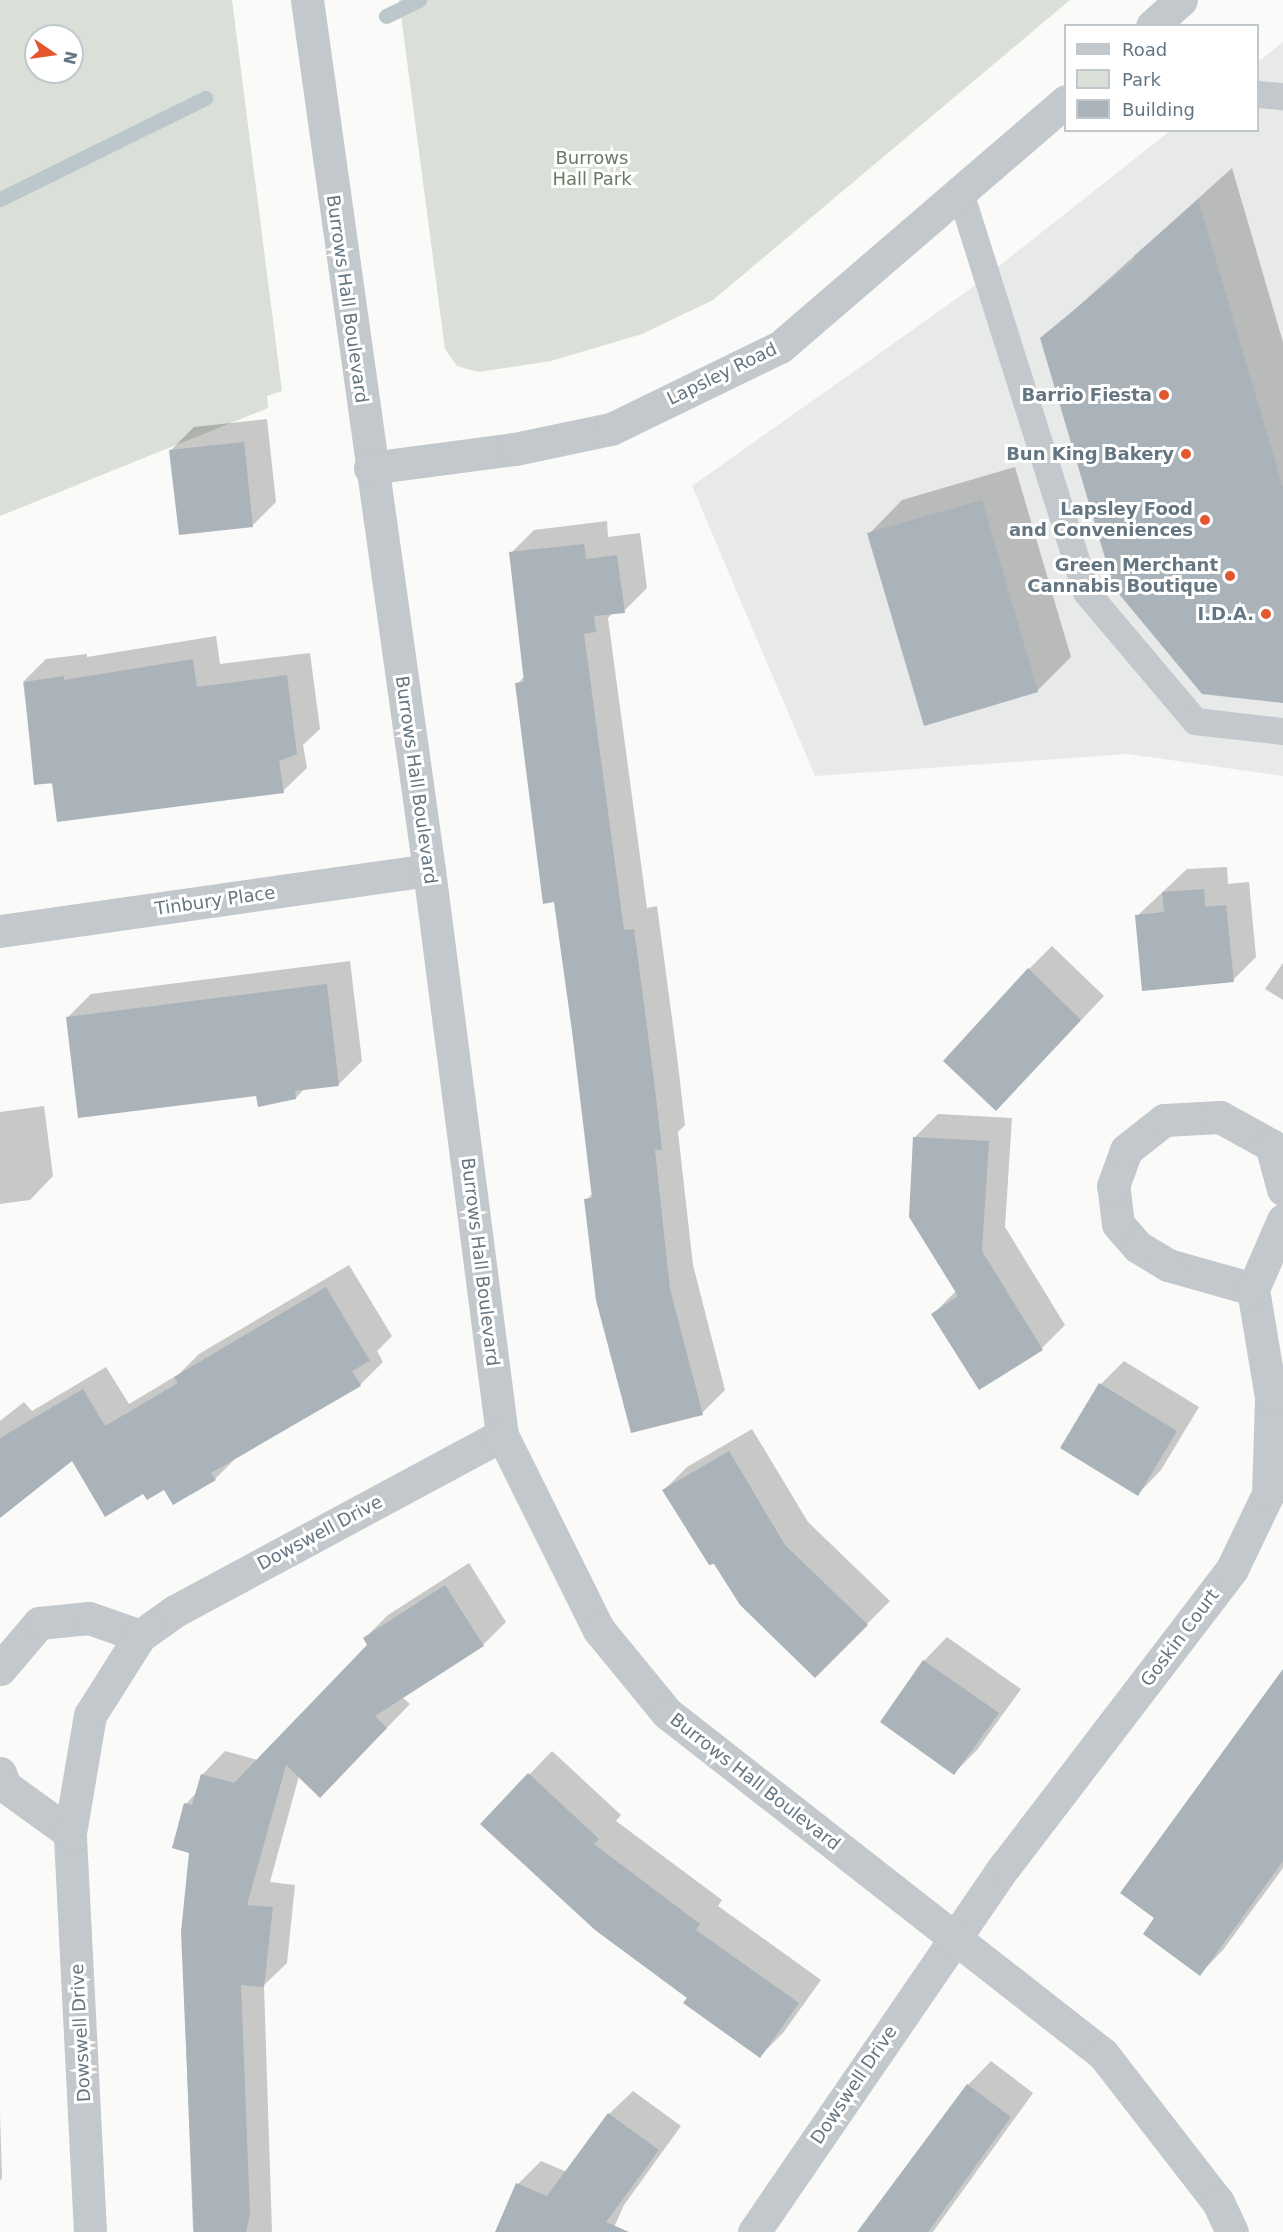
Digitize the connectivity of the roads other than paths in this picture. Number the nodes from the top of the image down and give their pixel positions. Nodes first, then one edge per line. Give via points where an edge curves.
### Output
1 (307, 0) edge
2 (1181, 0) edge
3 (1154, 24) edge
4 (1259, 94) edge
5 (1283, 96) edge
6 (1064, 102) edge
7 (960, 192) junction
8 (370, 468) junction
9 (1283, 730) edge
10 (429, 870) junction
11 (0, 931) edge
12 (1283, 1189) edge
13 (1283, 1220) edge
14 (1253, 1289) junction
15 (502, 1435) junction
16 (140, 1636) junction
17 (0, 1669) edge
18 (0, 1773) edge
19 (70, 1833) junction
20 (953, 1938) junction
21 (90, 2232) edge
22 (754, 2232) edge
23 (1232, 2232) edge

1 - 8 street, Burrows Hall Boulevard
2 - 3 street
4 - 5 lane
6 - 7 street, Lapsley Road
7 - 8 street, Lapsley Road via 780,347 611,429 515,449
7 - 9 lane via 1086,592 1195,721
8 - 10 street, Burrows Hall Boulevard
10 - 11 street, Tinbury Place
10 - 15 street, Burrows Hall Boulevard
12 - 14 street via 1271,1146 1220,1117 1164,1120 1126,1150 1113,1186 1118,1224 1138,1246 1168,1265
13 - 14 street
14 - 20 street, Goskin Court via 1270,1397 1268,1494 1233,1569
15 - 16 street, Dowswell Drive via 175,1611
15 - 20 street, Burrows Hall Boulevard via 599,1630 667,1713
16 - 17 street via 89,1618 39,1623
16 - 19 street, Dowswell Drive via 90,1715
18 - 19 street via 5,1786
19 - 21 street, Dowswell Drive
20 - 22 street, Dowswell Drive
20 - 23 street, Burrows Hall Boulevard via 1103,2054 1218,2202

